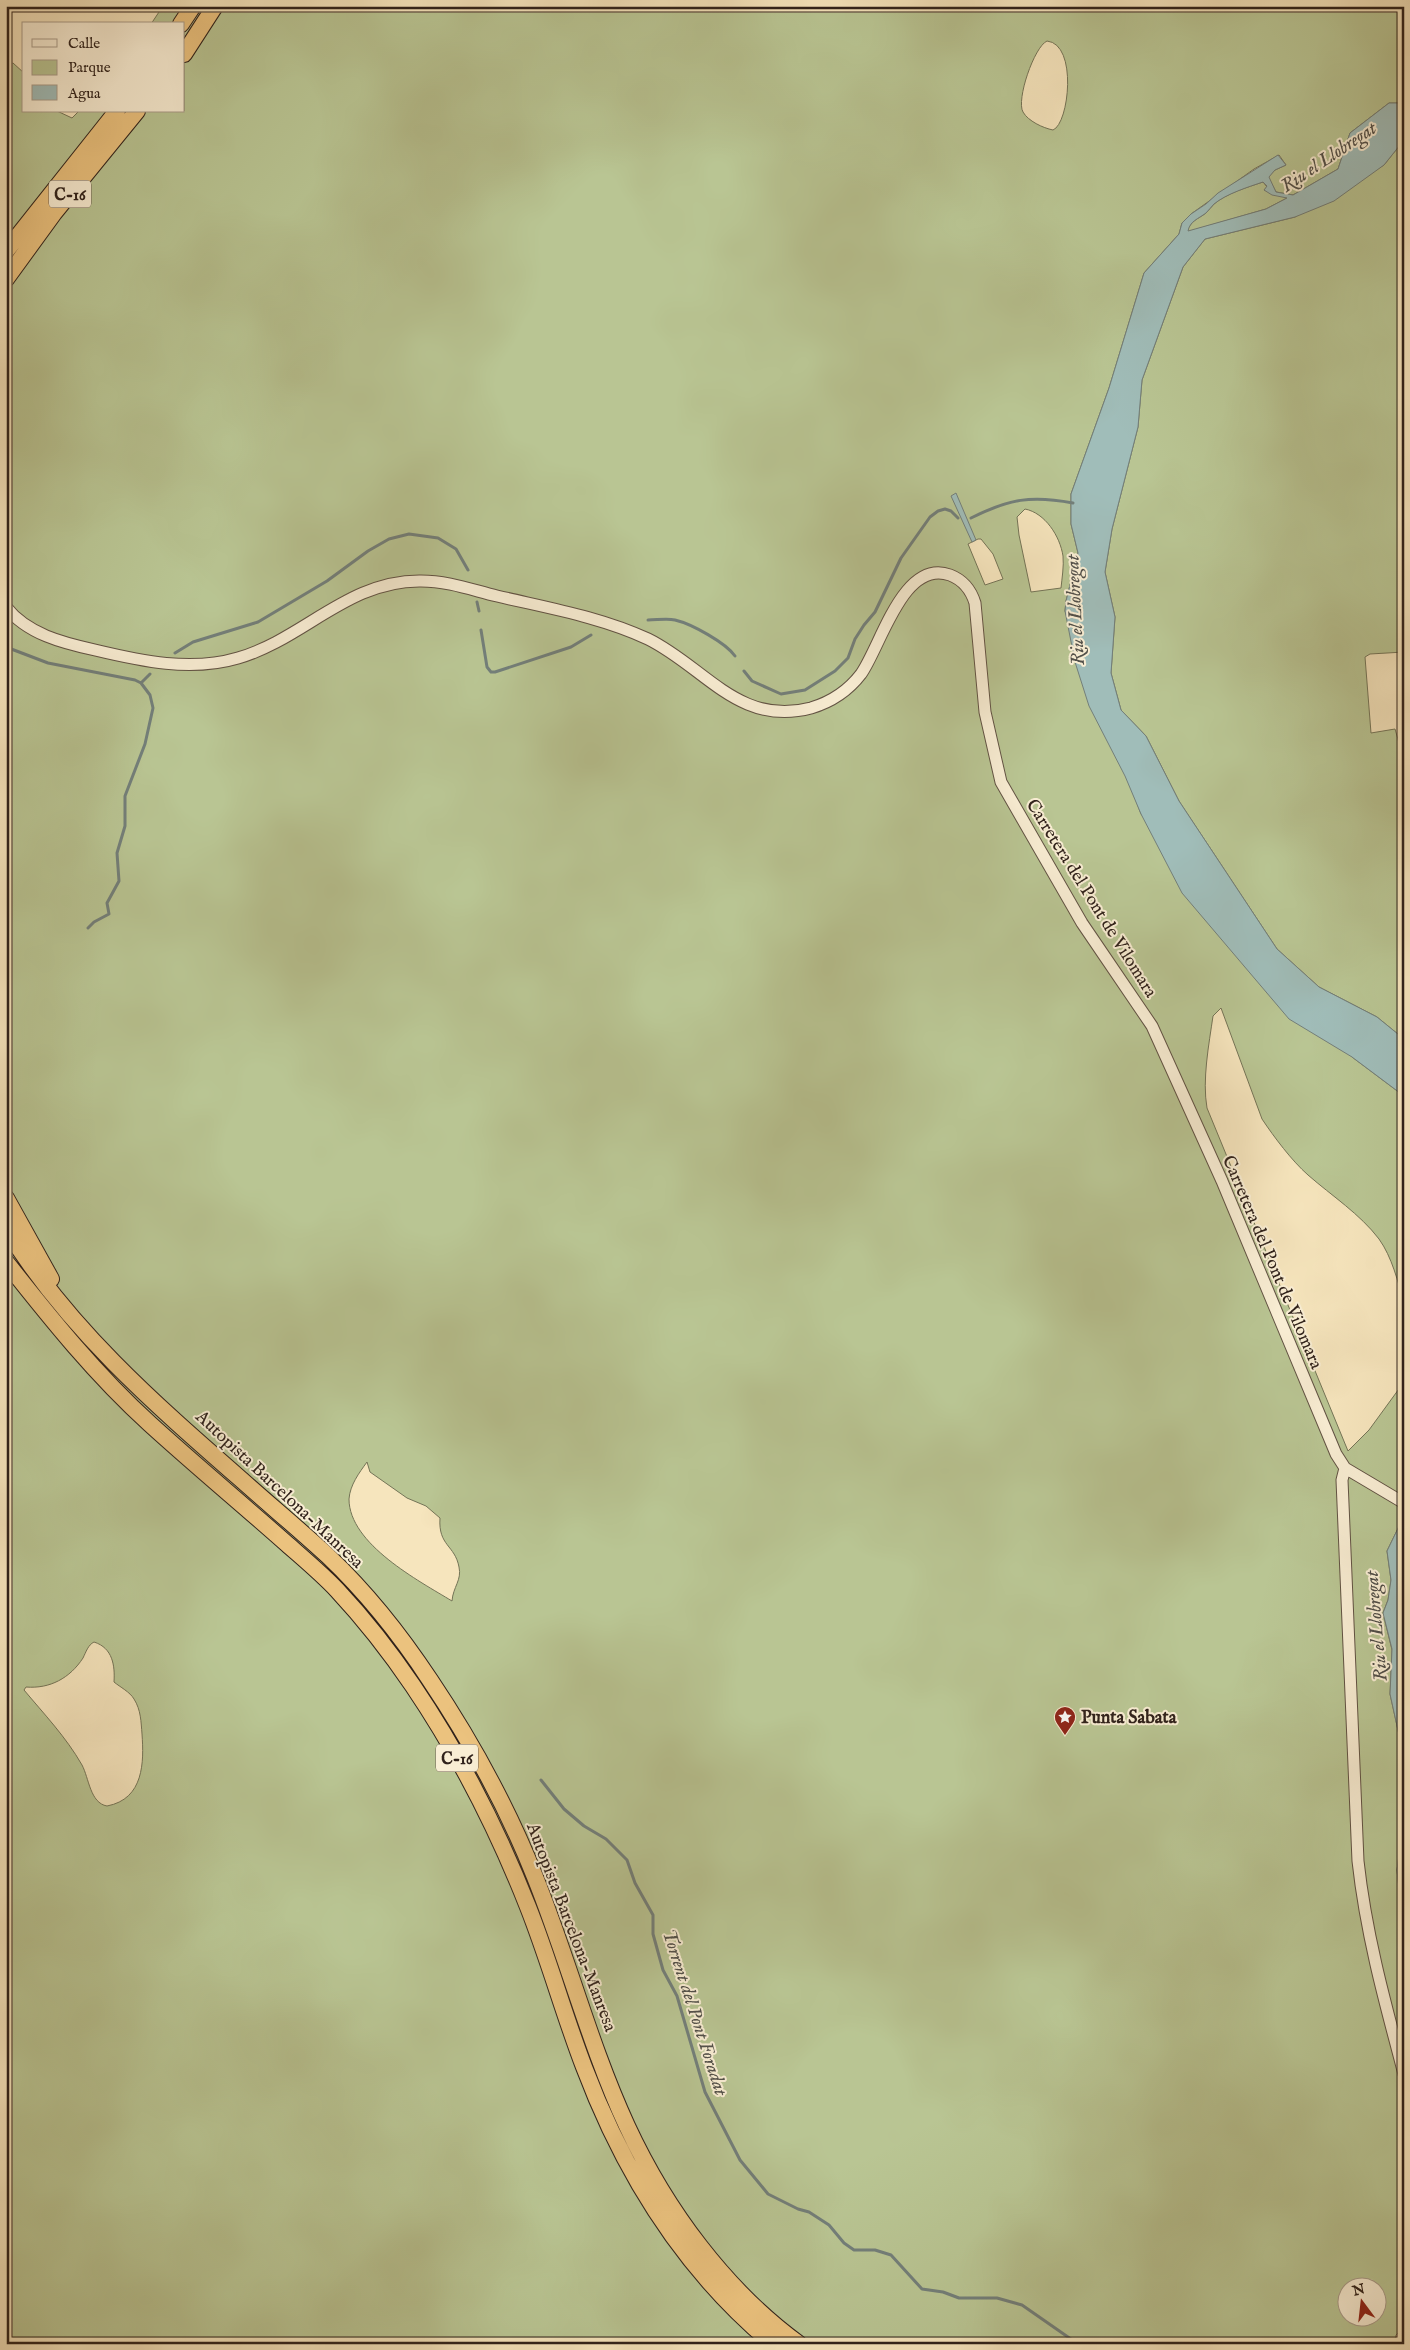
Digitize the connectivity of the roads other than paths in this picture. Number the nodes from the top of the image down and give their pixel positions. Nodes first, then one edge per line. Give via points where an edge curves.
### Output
1 (193, 6) edge
2 (215, 6) edge
3 (181, 22) edge
4 (185, 52) edge
5 (116, 112) edge
6 (136, 112) edge
7 (6, 250) edge
8 (6, 279) edge
9 (6, 607) edge
10 (6, 1198) edge
11 (6, 1228) edge
12 (6, 1262) edge
13 (67, 1309) junction
14 (1349, 1469) junction
15 (1404, 1503) edge
16 (1404, 2074) edge
17 (773, 2344) edge
18 (799, 2344) edge

1 - 3 highway
2 - 4 highway
5 - 7 highway, C-16
6 - 8 highway, C-16 via 54,213
9 - 14 street, Carretera del Pont de Vilomara via 35,631 63,643 129,658 216,663 264,648 375,586 420,581 450,583 584,616 631,632 694,668 727,695 752,707 792,711 831,700 845,691 860,675 901,598 917,580 938,572 959,579 973,595 977,610 986,712 1001,782 1082,923 1152,1026 1222,1181 1328,1440
10 - 13 highway
11 - 13 highway, Autopista Barcelona-Manresa / C-16
12 - 17 highway, Autopista Barcelona-Manresa / C-16 via 109,1385 335,1588 376,1634 409,1680 452,1749 500,1841 529,1910 584,2068 633,2174 653,2209 703,2275 751,2326
13 - 18 highway, Autopista Barcelona-Manresa / C-16 via 133,1382 330,1558 395,1629 431,1680 492,1785 514,1830 534,1875 627,2126 654,2178 715,2264 750,2302
14 - 15 street
14 - 16 street via 1342,1480 1358,1861 1368,1933

